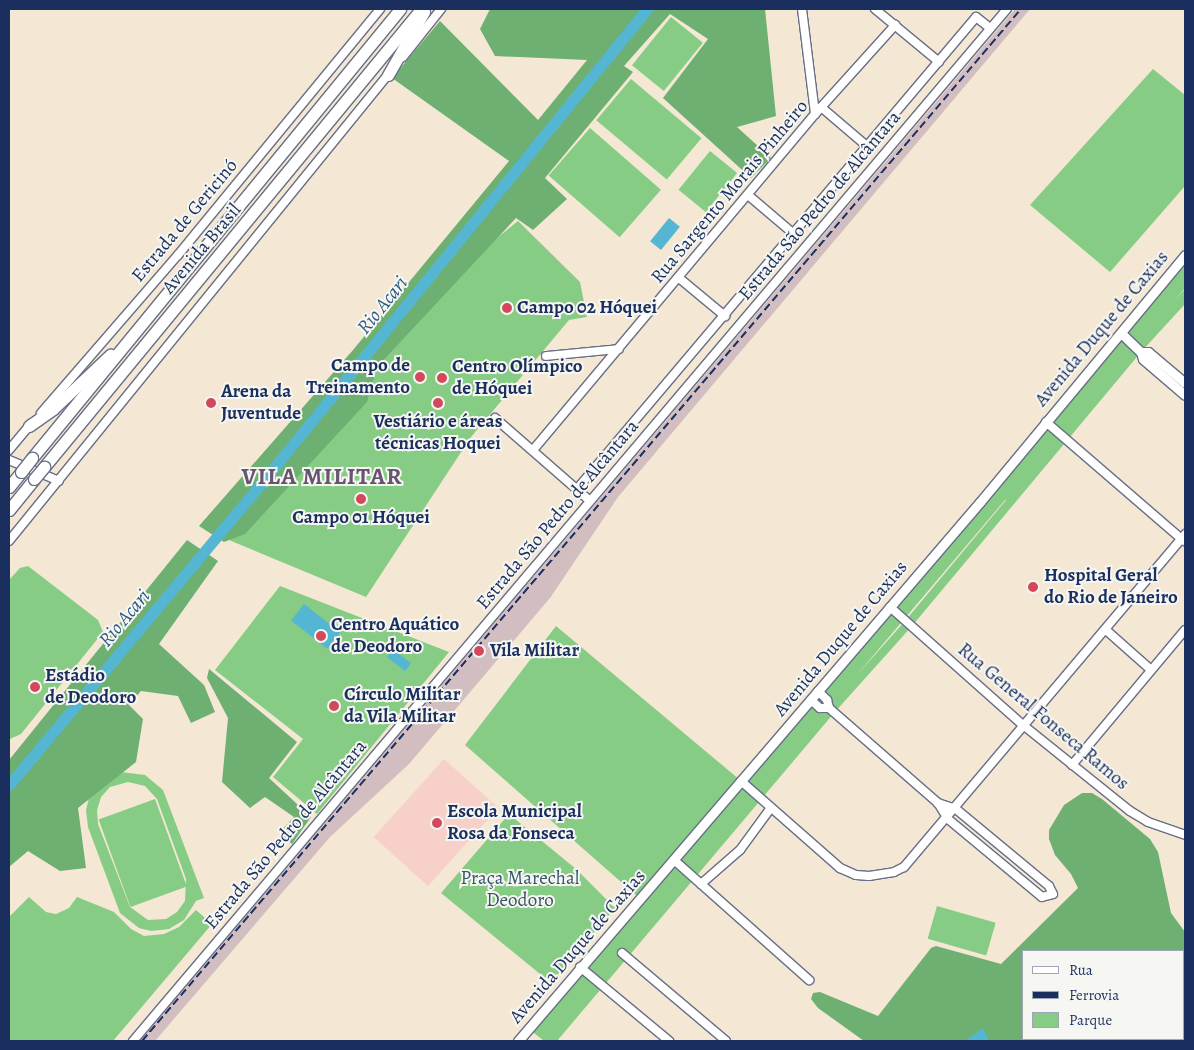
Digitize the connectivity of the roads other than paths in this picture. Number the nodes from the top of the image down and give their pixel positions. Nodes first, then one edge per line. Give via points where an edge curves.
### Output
1 (380, 9) edge
2 (400, 9) edge
3 (421, 9) edge
4 (426, 9) edge
5 (441, 9) edge
6 (802, 9) edge
7 (875, 9) edge
8 (1007, 9) edge
9 (895, 24) junction
10 (990, 28) junction
11 (939, 62) junction
12 (388, 75) junction
13 (821, 107) junction
14 (815, 114) junction
15 (868, 147) junction
16 (748, 195) junction
17 (795, 235) junction
18 (1185, 255) edge
19 (679, 278) junction
20 (731, 310) junction
21 (725, 316) junction
22 (744, 322) junction
23 (1121, 333) junction
24 (132, 336) junction
25 (619, 350) junction
26 (1141, 352) junction
27 (546, 356) dead end
28 (1185, 383) edge
29 (1185, 395) edge
30 (495, 418) dead end
31 (1046, 422) junction
32 (30, 426) junction
33 (9, 450) edge
34 (533, 450) junction
35 (9, 460) edge
36 (59, 481) junction
37 (9, 487) edge
38 (577, 489) junction
39 (590, 501) junction
40 (9, 510) edge
41 (1184, 538) edge
42 (9, 541) edge
43 (890, 607) junction
44 (1106, 630) junction
45 (1185, 630) edge
46 (1151, 670) junction
47 (818, 691) junction
48 (810, 700) junction
49 (829, 708) junction
50 (1023, 724) junction
51 (1072, 765) junction
52 (740, 781) junction
53 (938, 803) junction
54 (770, 809) junction
55 (956, 809) junction
56 (948, 819) junction
57 (1185, 835) edge
58 (1005, 849) junction
59 (996, 858) junction
60 (674, 860) junction
61 (702, 884) junction
62 (622, 953) dead end
63 (580, 967) junction
64 (809, 980) dead end
65 (133, 1041) edge
66 (518, 1041) edge
67 (670, 1041) edge
68 (726, 1041) edge

1 - 32 street, Estrada de Gericinó via 178,256
2 - 24 highway, Avenida Brasil
3 - 40 highway, Avenida Brasil, bridge
4 - 12 highway
5 - 12 street
6 - 14 street
7 - 9 street
8 - 10 street, Estrada São Pedro de Alcântara
9 - 11 street
9 - 13 street, Rua Sargento Morais Pinheiro
10 - 11 street via 976,17
10 - 22 street, Estrada São Pedro de Alcântara
11 - 15 street
12 - 36 street
13 - 14 street, Rua Sargento Morais Pinheiro
13 - 15 street
14 - 16 street, Rua Sargento Morais Pinheiro
15 - 17 street
16 - 17 street
16 - 19 street, Rua Sargento Morais Pinheiro
17 - 20 street
18 - 23 main road, Avenida Duque de Caxias
19 - 21 street
19 - 25 street, Rua Sargento Morais Pinheiro
20 - 21 street
20 - 22 street
21 - 38 street
22 - 39 street, Estrada São Pedro de Alcântara
23 - 26 main road
23 - 31 main road, Avenida Duque de Caxias
24 - 32 highway
24 - 37 highway, Avenida Brasil, bridge
25 - 27 street
25 - 34 street, Rua Sargento Morais Pinheiro
26 - 28 main road via 1148,352
26 - 29 main road via 1143,359
30 - 34 street
31 - 41 street
31 - 43 main road, Avenida Duque de Caxias
32 - 33 street, Estrada de Gericinó
34 - 38 street
35 - 36 street
36 - 42 street
38 - 39 street
39 - 65 street, Estrada São Pedro de Alcântara
41 - 44 street
43 - 47 main road, Avenida Duque de Caxias
43 - 50 street, Rua General Fonseca Ramos
44 - 46 street
44 - 50 street
45 - 46 street
46 - 51 street
47 - 48 main road, Avenida Duque de Caxias
47 - 49 street via 827,700
48 - 49 street via 820,708
48 - 52 main road, Avenida Duque de Caxias
49 - 53 street
50 - 51 street, Rua General Fonseca Ramos
50 - 55 street
51 - 57 street, Rua General Fonseca Ramos via 1130,811 1148,822
52 - 54 street
52 - 60 main road, Avenida Duque de Caxias
53 - 55 street
53 - 56 street
54 - 56 street via 840,868 856,875 894,872 911,861
54 - 61 street via 740,850
55 - 56 street
55 - 58 street
56 - 59 street
58 - 59 street
58 - 59 street via 1049,886 1053,894 1042,896
60 - 61 street
60 - 63 main road, Avenida Duque de Caxias
61 - 64 street
62 - 68 street
63 - 66 main road, Avenida Duque de Caxias
63 - 67 street

